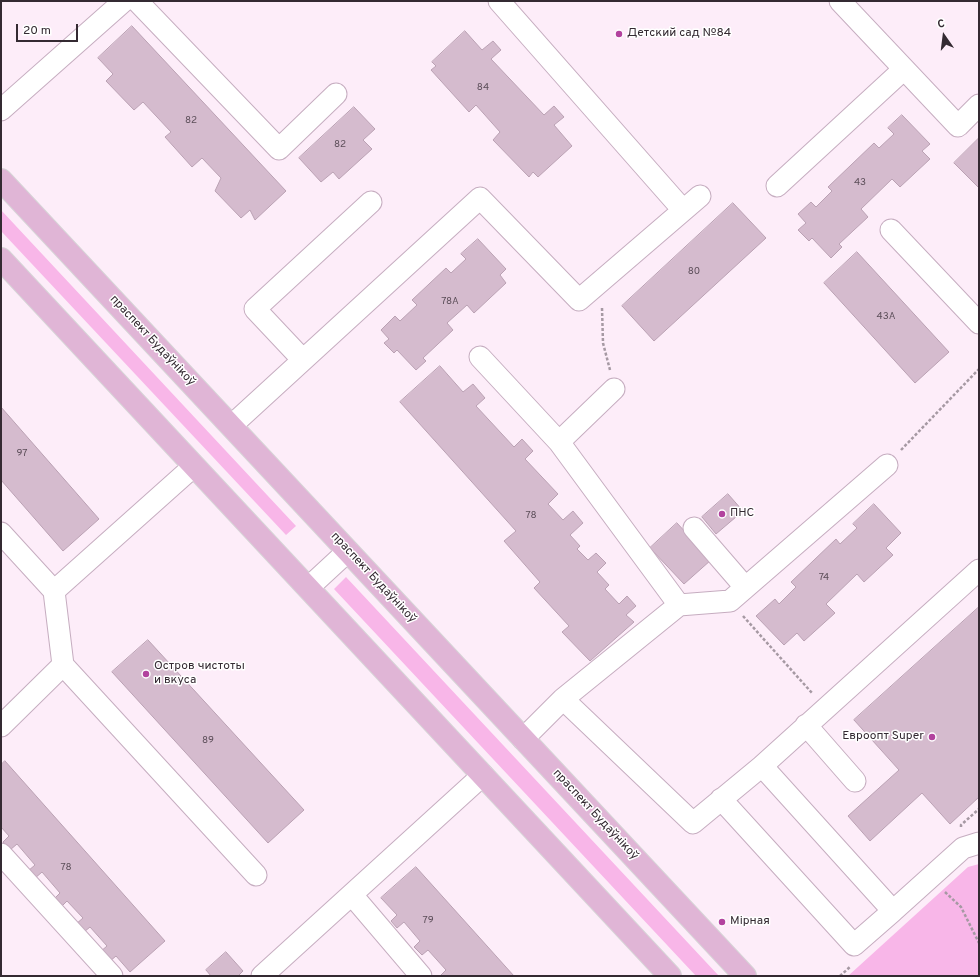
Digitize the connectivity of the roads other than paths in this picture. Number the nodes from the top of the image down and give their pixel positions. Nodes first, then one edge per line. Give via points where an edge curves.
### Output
1 (124, 1) edge
2 (138, 1) edge
3 (499, 1) edge
4 (840, 1) edge
5 (904, 70) junction
6 (336, 94) dead end
7 (979, 105) edge
8 (1, 110) edge
9 (1, 180) edge
10 (776, 186) dead end
11 (700, 196) dead end
12 (371, 202) dead end
13 (683, 210) junction
14 (892, 230) dead end
15 (1, 259) edge
16 (979, 323) edge
17 (480, 357) dead end
18 (303, 360) junction
19 (614, 390) road end
20 (231, 426) junction
21 (559, 442) junction
22 (887, 465) road end
23 (194, 466) junction
24 (694, 528) dead end
25 (3, 539) edge
26 (348, 551) junction
27 (979, 570) edge
28 (745, 587) junction
29 (308, 588) junction
30 (54, 591) junction
31 (679, 605) junction
32 (63, 665) junction
33 (563, 699) junction
34 (806, 725) junction
35 (1, 726) edge
36 (523, 739) junction
37 (762, 766) junction
38 (483, 775) junction
39 (854, 781) dead end
40 (721, 799) junction
41 (979, 844) edge
42 (1, 854) edge
43 (256, 875) dead end
44 (352, 895) junction
45 (893, 911) junction
46 (112, 976) edge
47 (262, 976) edge
48 (421, 976) edge
49 (670, 976) edge
50 (745, 976) edge

1 - 8 street
2 - 6 street via 279,149
3 - 13 street
4 - 5 street
5 - 7 street via 958,126
5 - 10 street
9 - 20 main road, праспект Будаўнікоў
11 - 13 street
12 - 18 street via 255,309
13 - 18 street via 579,300 480,198
14 - 16 street
15 - 23 main road
17 - 21 street
18 - 20 street
19 - 21 street
20 - 26 main road, праспект Будаўнікоў
21 - 31 street
22 - 28 street
23 - 29 main road
23 - 30 street
24 - 28 street
25 - 30 street
26 - 29 street
26 - 36 main road, праспект Будаўнікоў
27 - 34 street
28 - 31 street via 730,601
29 - 38 main road
30 - 32 street
31 - 33 street
32 - 35 street
32 - 43 street
33 - 36 street
33 - 40 street via 693,823
34 - 37 street
34 - 39 street
36 - 50 main road, праспект Будаўнікоў
37 - 40 street
37 - 45 street
38 - 44 street
38 - 49 main road
40 - 45 street via 854,945
41 - 45 street via 963,848
42 - 46 street
44 - 47 street
44 - 48 street

